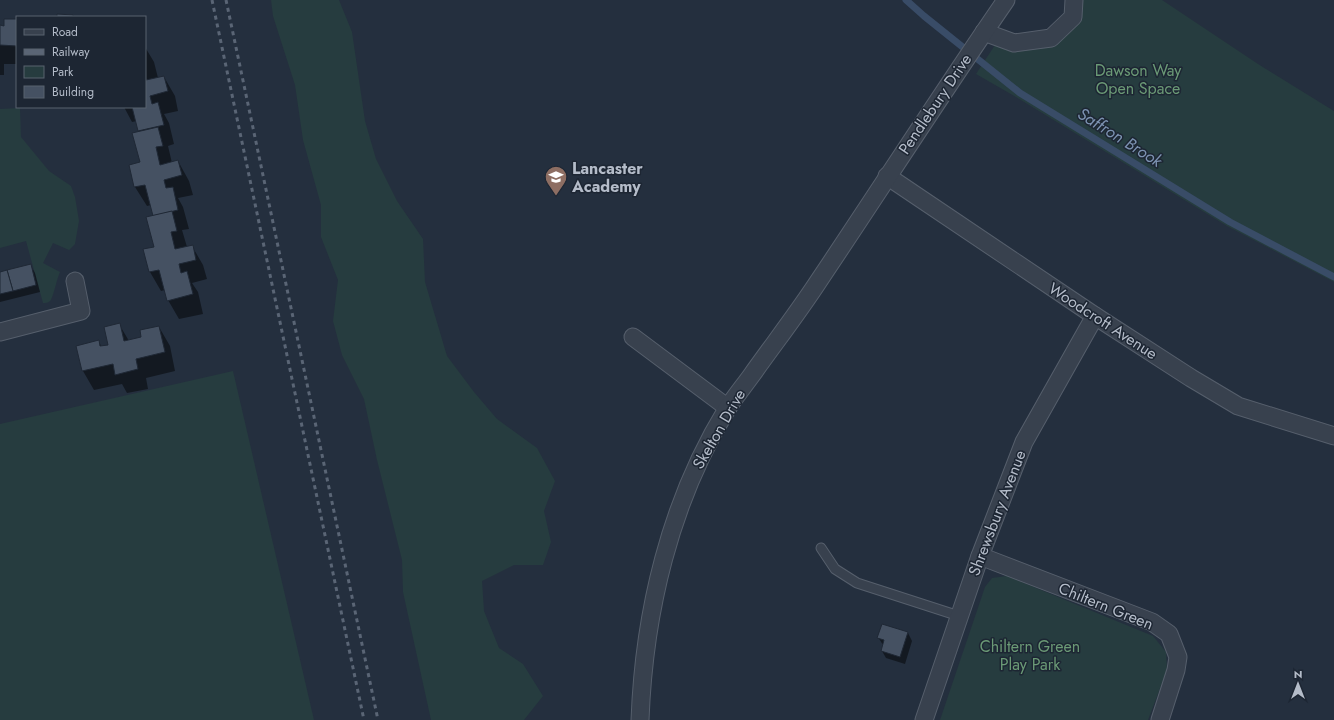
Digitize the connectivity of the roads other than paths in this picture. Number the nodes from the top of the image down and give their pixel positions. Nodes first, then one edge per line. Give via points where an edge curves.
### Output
1 (1006, 0) edge
2 (1074, 0) edge
3 (984, 32) junction
4 (887, 176) junction
5 (74, 281) dead end
6 (1095, 316) junction
7 (0, 332) edge
8 (633, 337) dead end
9 (728, 408) junction
10 (1334, 436) edge
11 (821, 548) dead end
12 (980, 556) junction
13 (959, 616) junction
14 (640, 720) edge
15 (924, 720) edge
16 (1160, 720) edge

1 - 3 street, Pendlebury Drive
2 - 3 street via 1073,17 1051,38 1014,43
3 - 4 street, Pendlebury Drive
4 - 6 street, Woodcroft Avenue
4 - 9 street, Skelton Drive via 817,284
5 - 7 street via 81,311
6 - 10 street, Woodcroft Avenue via 1238,406
6 - 12 street, Shrewsbury Avenue via 1024,442
8 - 9 street
9 - 14 street, Skelton Drive via 705,448 686,489 664,555 648,632
11 - 13 lane via 835,569 857,583
12 - 13 street, Shrewsbury Avenue
12 - 16 street, Chiltern Green via 1152,622 1169,634 1178,657
13 - 15 street, Shrewsbury Avenue

